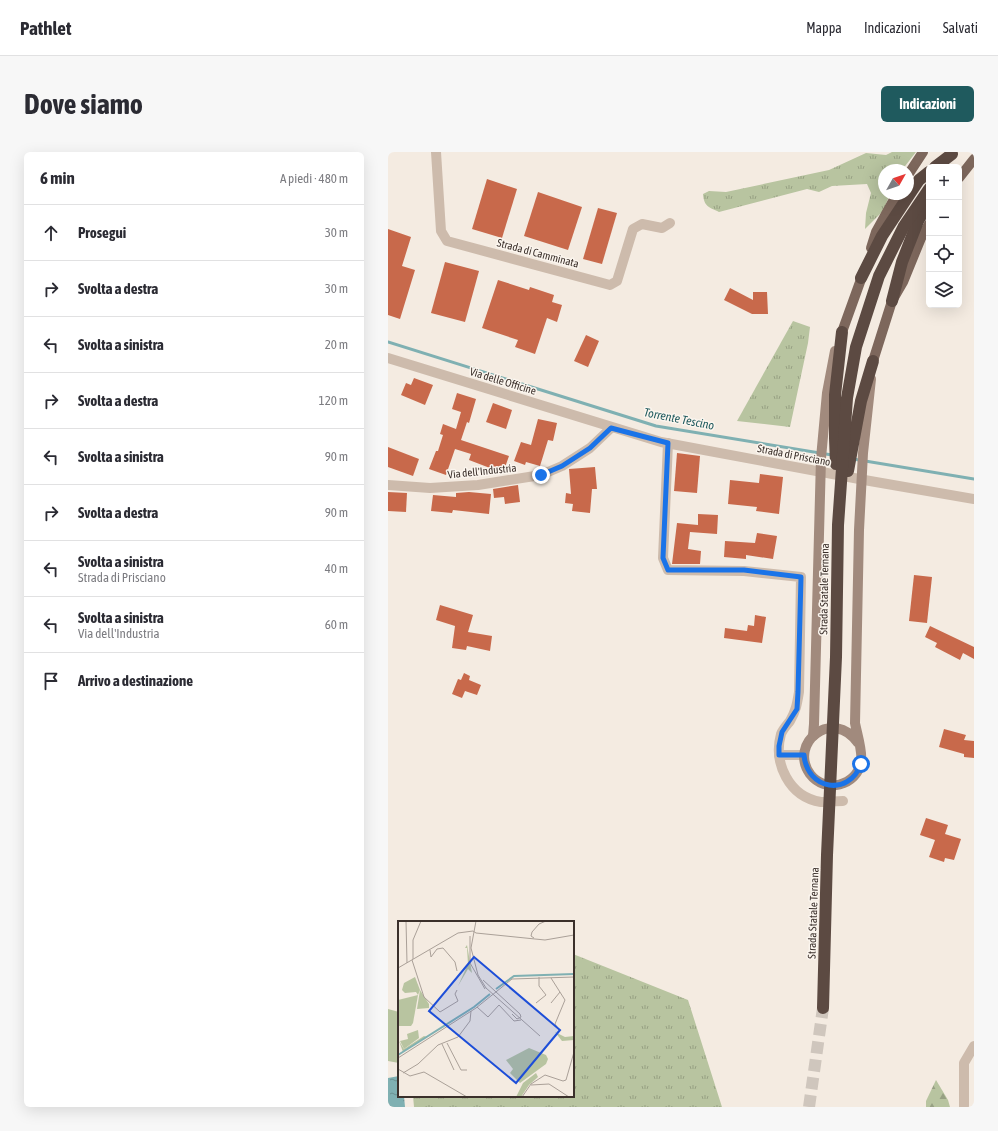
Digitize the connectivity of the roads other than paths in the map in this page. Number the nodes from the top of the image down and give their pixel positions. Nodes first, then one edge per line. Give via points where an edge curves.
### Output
1 (436, 152) edge
2 (923, 152) edge
3 (953, 153) edge
4 (974, 159) edge
5 (939, 164) edge
6 (946, 164) edge
7 (914, 166) edge
8 (926, 174) edge
9 (962, 174) edge
10 (926, 193) edge
11 (894, 200) edge
12 (926, 207) edge
13 (670, 223) dead end
14 (926, 230) edge
15 (861, 278) junction
16 (892, 301) junction
17 (842, 332) joint
18 (388, 358) edge
19 (873, 361) joint
20 (836, 395) junction
21 (865, 403) junction
22 (611, 428) junction
23 (668, 443) junction
24 (388, 485) edge
25 (974, 499) edge
26 (838, 526) junction
27 (813, 736) junction
28 (858, 743) junction
29 (779, 755) junction
30 (804, 755) junction
31 (843, 801) dead end
32 (823, 1008) tunnel mouth
33 (974, 1046) edge
34 (964, 1107) edge

1 - 13 street, Strada di Camminata via 441,231 447,242 610,286 617,281 633,229 642,224 662,228
2 - 7 main road
3 - 5 highway
3 - 6 highway
4 - 9 main road
8 - 15 highway via 919,180 882,236
10 - 20 highway, Strada Statale Ternana via 904,226 879,276 856,347
11 - 15 main road via 876,232
12 - 16 highway via 902,262
14 - 16 main road
15 - 17 main road
16 - 19 main road
17 - 20 highway
18 - 22 street, Via delle Officine
19 - 21 highway
20 - 26 highway, Strada Statale Ternana
20 - 27 main road via 821,458
21 - 26 highway
21 - 28 main road via 859,530 855,723
22 - 23 street, Strada di Prisciano
22 - 24 street, Via dell'Industria via 590,448 562,466 541,475 478,485 430,488
23 - 25 street, Strada di Prisciano
23 - 29 street via 663,558 668,570 744,570 801,577 797,709 782,732
26 - 32 highway, Strada Statale Ternana via 836,657
27 - 28 main road via 824,729 839,728 849,732
27 - 30 main road
28 - 30 main road via 862,758 859,769 854,777 842,784 828,785 815,779 807,769
29 - 30 street
29 - 31 street via 783,772 798,792 822,802
33 - 34 street via 964,1063

